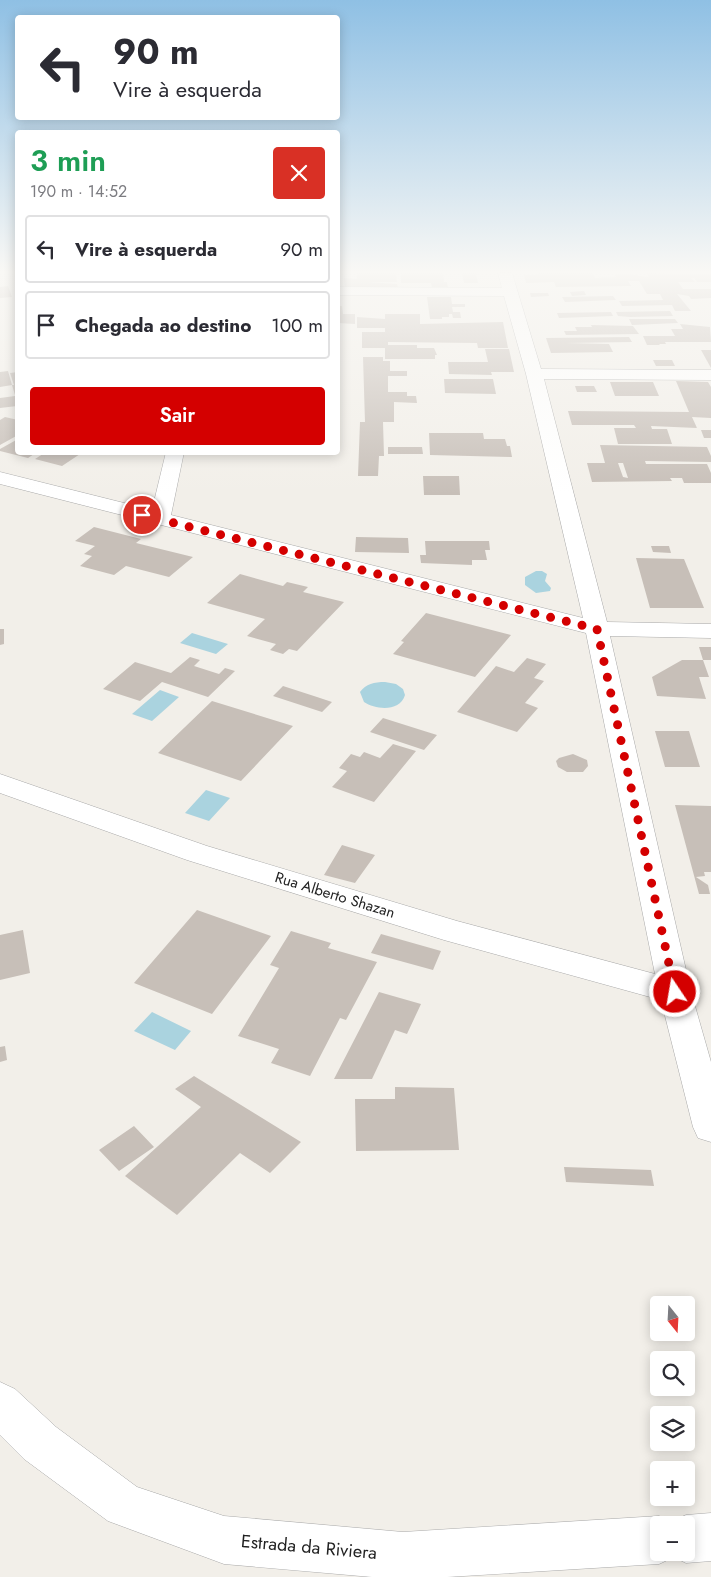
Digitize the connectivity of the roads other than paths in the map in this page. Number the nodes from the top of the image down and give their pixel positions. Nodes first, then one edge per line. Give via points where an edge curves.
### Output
1 (526, 347) edge
2 (534, 374) junction
3 (711, 375) edge
4 (173, 455) edge
5 (0, 478) edge
6 (160, 520) junction
7 (597, 629) junction
8 (711, 631) edge
9 (0, 783) edge
10 (675, 992) junction
11 (711, 1127) edge
12 (0, 1404) edge
13 (711, 1537) edge
14 (695, 1538) edge
15 (650, 1541) edge

1 - 2 street
2 - 3 street
2 - 7 street
4 - 6 street
5 - 6 street
6 - 7 street
7 - 8 street
7 - 10 street
9 - 10 street, Rua Alberto Shazan via 197,853 455,932
10 - 11 street
12 - 15 street, Estrada da Riviera via 40,1443 124,1505 224,1540 403,1556
13 - 14 street

